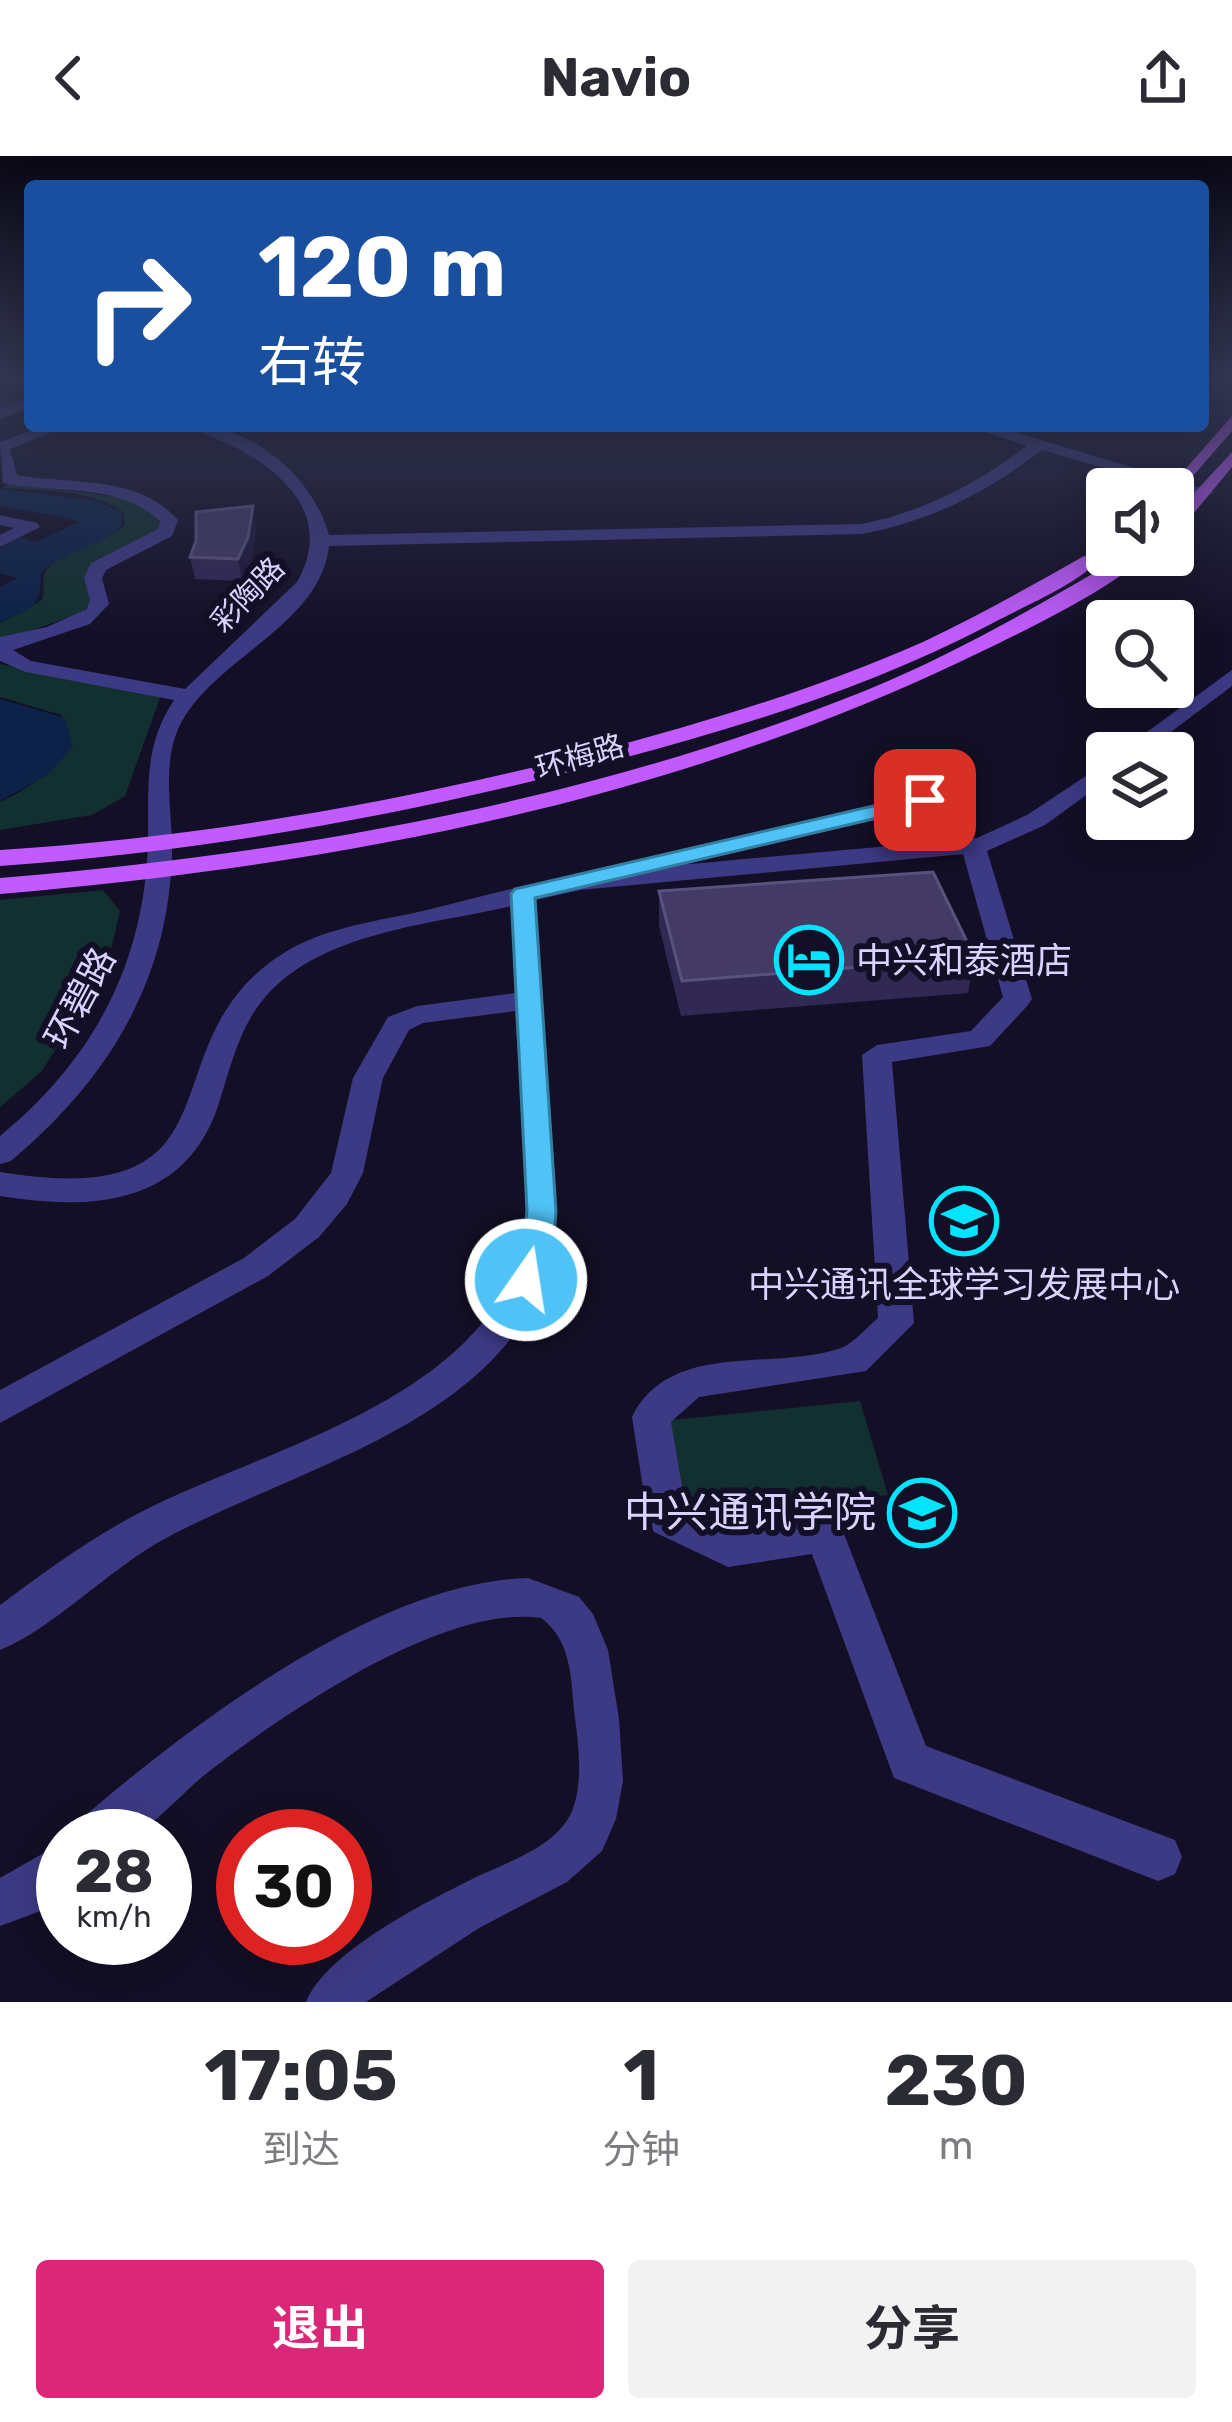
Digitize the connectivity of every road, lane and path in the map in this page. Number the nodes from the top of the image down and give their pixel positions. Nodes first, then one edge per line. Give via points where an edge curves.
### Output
1 (274, 464) edge
2 (1014, 464) edge
3 (1226, 464) edge
4 (4, 481) edge
5 (1194, 491) edge
6 (1204, 492) junction
7 (1194, 503) edge
8 (0, 520) edge
9 (322, 541) junction
10 (0, 542) edge
11 (1086, 562) edge
12 (1102, 576) edge
13 (3, 643) edge
14 (1232, 676) edge
15 (188, 696) junction
16 (1157, 732) edge
17 (1086, 784) edge
18 (925, 800) dead end
19 (974, 846) junction
20 (0, 858) edge
21 (160, 859) junction
22 (580, 882) junction
23 (0, 886) edge
24 (523, 894) junction
25 (529, 1000) junction
26 (0, 1153) edge
27 (0, 1184) edge
28 (0, 1408) edge
29 (0, 1630) edge
30 (128, 1809) edge
31 (1158, 1857) dead end
32 (36, 1887) edge
33 (0, 1902) edge
34 (331, 2002) edge

1 - 9 street, 彩陶路 via 309,503
2 - 9 street via 985,488 861,529
3 - 6 main road
4 - 13 street via 134,496 169,520 152,542 98,567 99,610 66,628
5 - 6 street
6 - 7 main road
8 - 10 street via 31,527
9 - 15 street, 彩陶路 via 296,595
11 - 21 main road, 环梅路 via 908,656 727,722 428,801
12 - 21 main road, 环梅路 via 921,676 717,750 423,831
13 - 15 street via 9,659 26,666
14 - 16 street
15 - 21 street, 彩陶路 via 162,746
17 - 19 street via 1036,820
18 - 22 street
19 - 22 street
19 - 31 street via 1018,999 980,1040 877,1054 896,1323 853,1360 690,1383 651,1417 668,1520 728,1549 826,1534 910,1762
20 - 21 main road, 环梅路
21 - 23 main road, 环梅路
21 - 26 street, 环碧路 via 149,950 121,1020 66,1097
22 - 24 street
24 - 25 street
24 - 27 street via 328,941 277,971 232,1023 188,1142 164,1166 82,1191
25 - 28 street via 398,1024 368,1078 347,1173 307,1228 256,1267
25 - 29 street via 542,1211 536,1257 492,1338 454,1375 388,1418 154,1525
30 - 34 street via 248,1716 354,1654 449,1612 519,1596 554,1603 570,1617 588,1649 603,1766 586,1833 550,1864 354,1978
32 - 33 street

